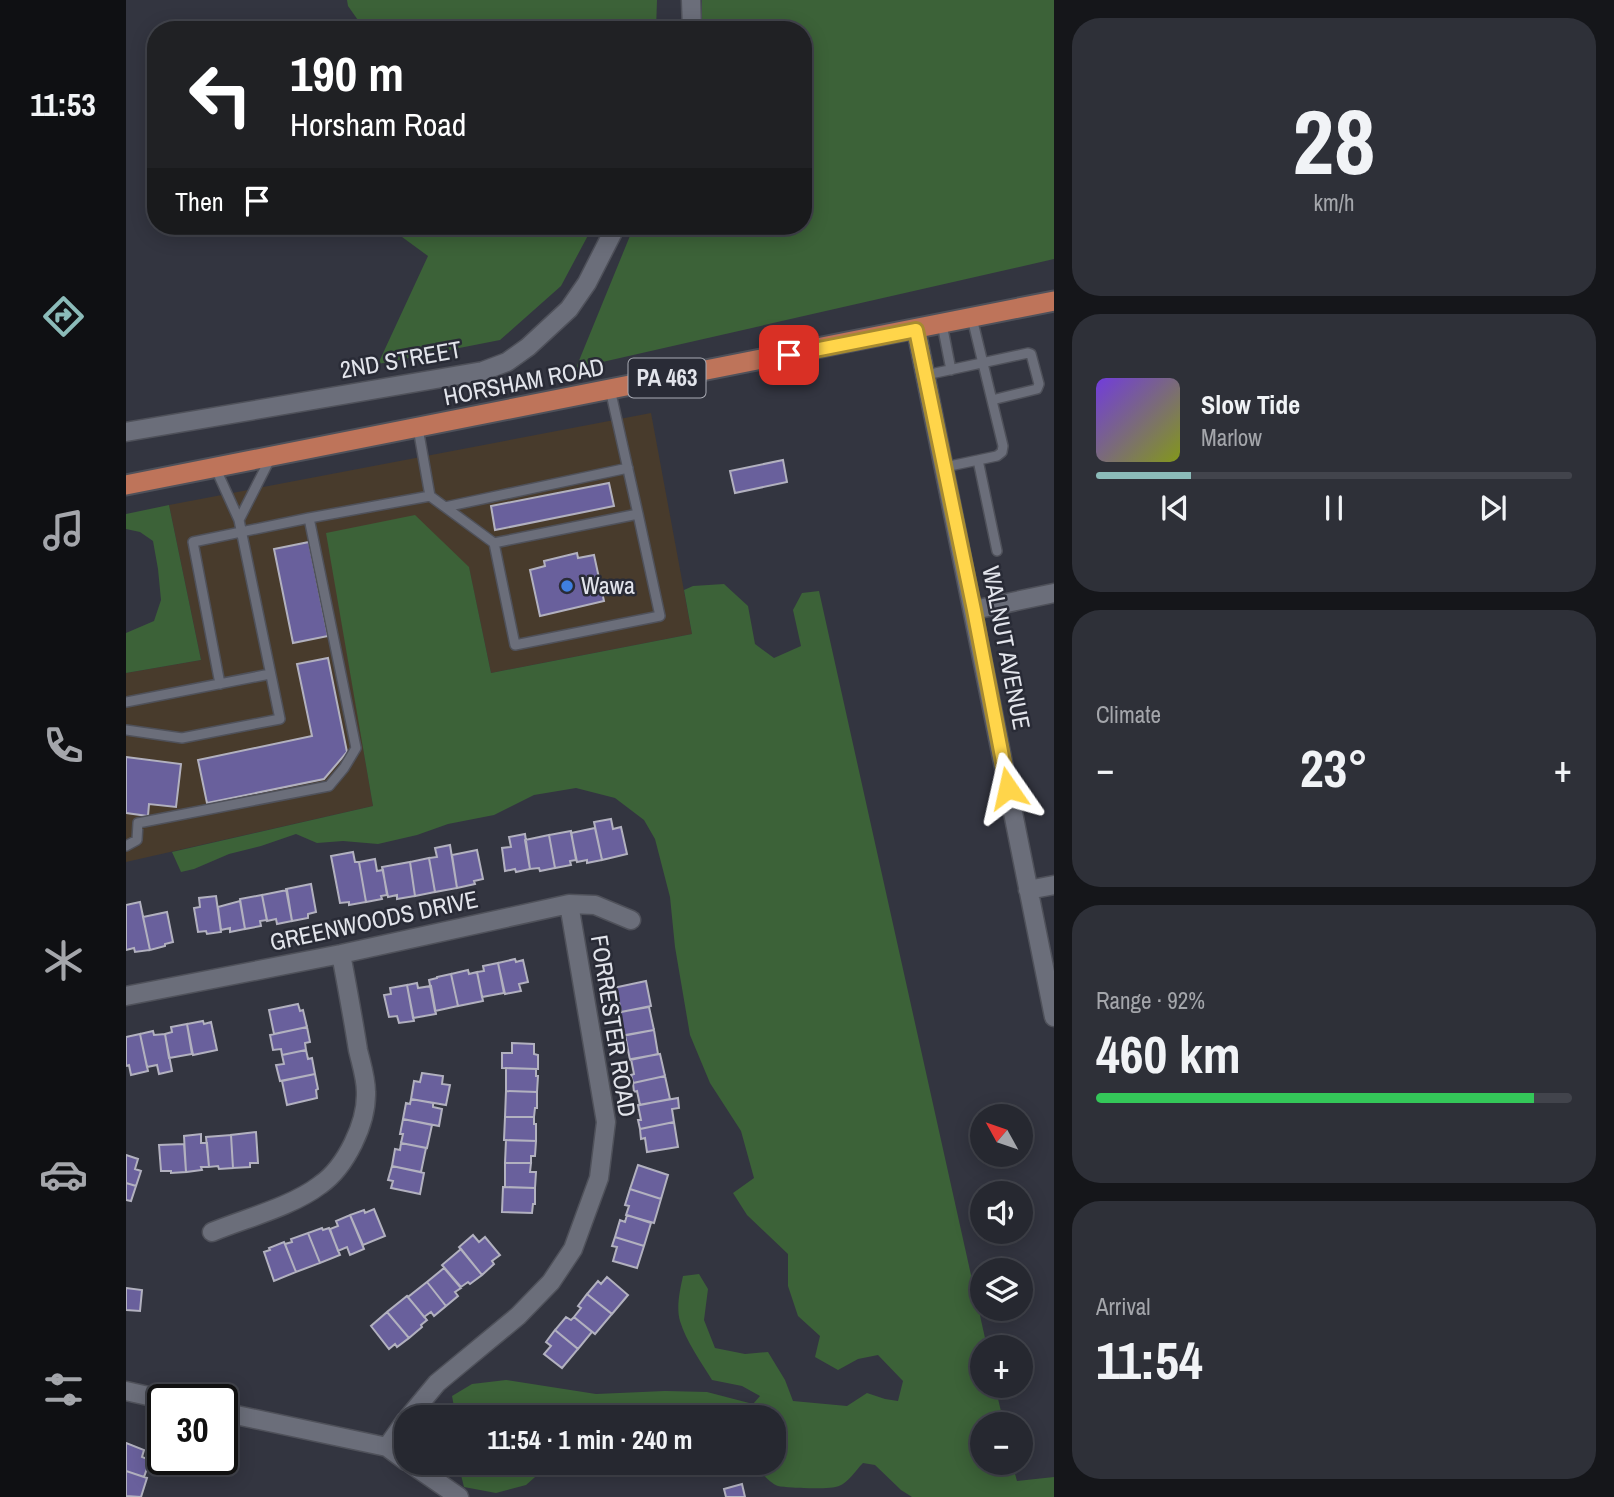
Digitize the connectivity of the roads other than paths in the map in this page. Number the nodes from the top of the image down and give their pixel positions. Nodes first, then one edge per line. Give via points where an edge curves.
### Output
1 (691, 0) edge
2 (692, 21) edge
3 (612, 235) edge
4 (1054, 301) edge
5 (972, 318) junction
6 (942, 324) junction
7 (916, 330) junction
8 (983, 363) junction
9 (951, 370) junction
10 (926, 376) junction
11 (610, 390) junction
12 (992, 400) junction
13 (418, 428) junction
14 (126, 432) edge
15 (271, 457) junction
16 (978, 460) junction
17 (215, 467) junction
18 (945, 467) junction
19 (628, 468) junction
20 (126, 485) edge
21 (430, 496) junction
22 (445, 507) junction
23 (638, 514) junction
24 (309, 518) junction
25 (239, 520) junction
26 (242, 531) junction
27 (494, 543) junction
28 (997, 551) dead end
29 (1054, 593) edge
30 (974, 610) junction
31 (270, 674) junction
32 (220, 684) junction
33 (126, 702) edge
34 (126, 730) edge
35 (126, 846) edge
36 (1054, 885) edge
37 (1028, 890) junction
38 (569, 904) junction
39 (631, 920) dead end
40 (341, 954) junction
41 (126, 996) edge
42 (1054, 1017) edge
43 (212, 1232) dead end
44 (126, 1391) edge
45 (147, 1396) edge
46 (418, 1405) edge
47 (238, 1415) edge
48 (394, 1437) edge
49 (387, 1447) junction
50 (394, 1452) edge
51 (427, 1475) edge
52 (459, 1497) edge

1 - 2 street
3 - 14 street, 2ND STREET via 569,309 508,362 483,371
4 - 5 main road, HORSHAM ROAD / PA 463
5 - 6 main road, HORSHAM ROAD / PA 463
5 - 8 lane
6 - 7 main road, HORSHAM ROAD / PA 463
6 - 9 lane
7 - 10 street, WALNUT AVENUE
7 - 11 main road, HORSHAM ROAD / PA 463
8 - 9 lane
8 - 12 lane
8 - 12 lane via 1028,353 1033,358 1037,389
9 - 10 lane
10 - 18 street, WALNUT AVENUE
11 - 13 main road, HORSHAM ROAD / PA 463
11 - 19 lane
12 - 16 lane via 1002,452
13 - 15 main road, HORSHAM ROAD / PA 463
13 - 21 lane
15 - 17 main road, HORSHAM ROAD / PA 463
15 - 25 lane
16 - 18 lane
16 - 28 lane
17 - 20 main road, HORSHAM ROAD / PA 463
17 - 25 lane
18 - 30 street, WALNUT AVENUE
19 - 22 lane
19 - 23 lane
21 - 22 lane
21 - 24 lane
22 - 27 lane
23 - 27 lane
23 - 27 lane via 660,615 515,645
24 - 26 lane
24 - 35 lane via 355,748 350,758 329,786 138,823 137,840
25 - 26 lane
26 - 31 lane
26 - 32 lane via 193,541
29 - 30 street
30 - 37 street, WALNUT AVENUE
31 - 32 lane
31 - 34 lane via 280,719 182,738
32 - 33 lane
36 - 37 street
37 - 42 street, WALNUT AVENUE
38 - 39 street, GREENWOODS DRIVE via 596,905
38 - 40 street, GREENWOODS DRIVE
38 - 46 street, FORRESTER ROAD via 606,1122 599,1178 573,1249 551,1282 518,1316 436,1383
40 - 41 street, GREENWOODS DRIVE
40 - 43 street via 366,1092 353,1143 334,1174 320,1186
44 - 45 street
47 - 49 street
48 - 49 street, FORRESTER ROAD
49 - 50 street
51 - 52 street

